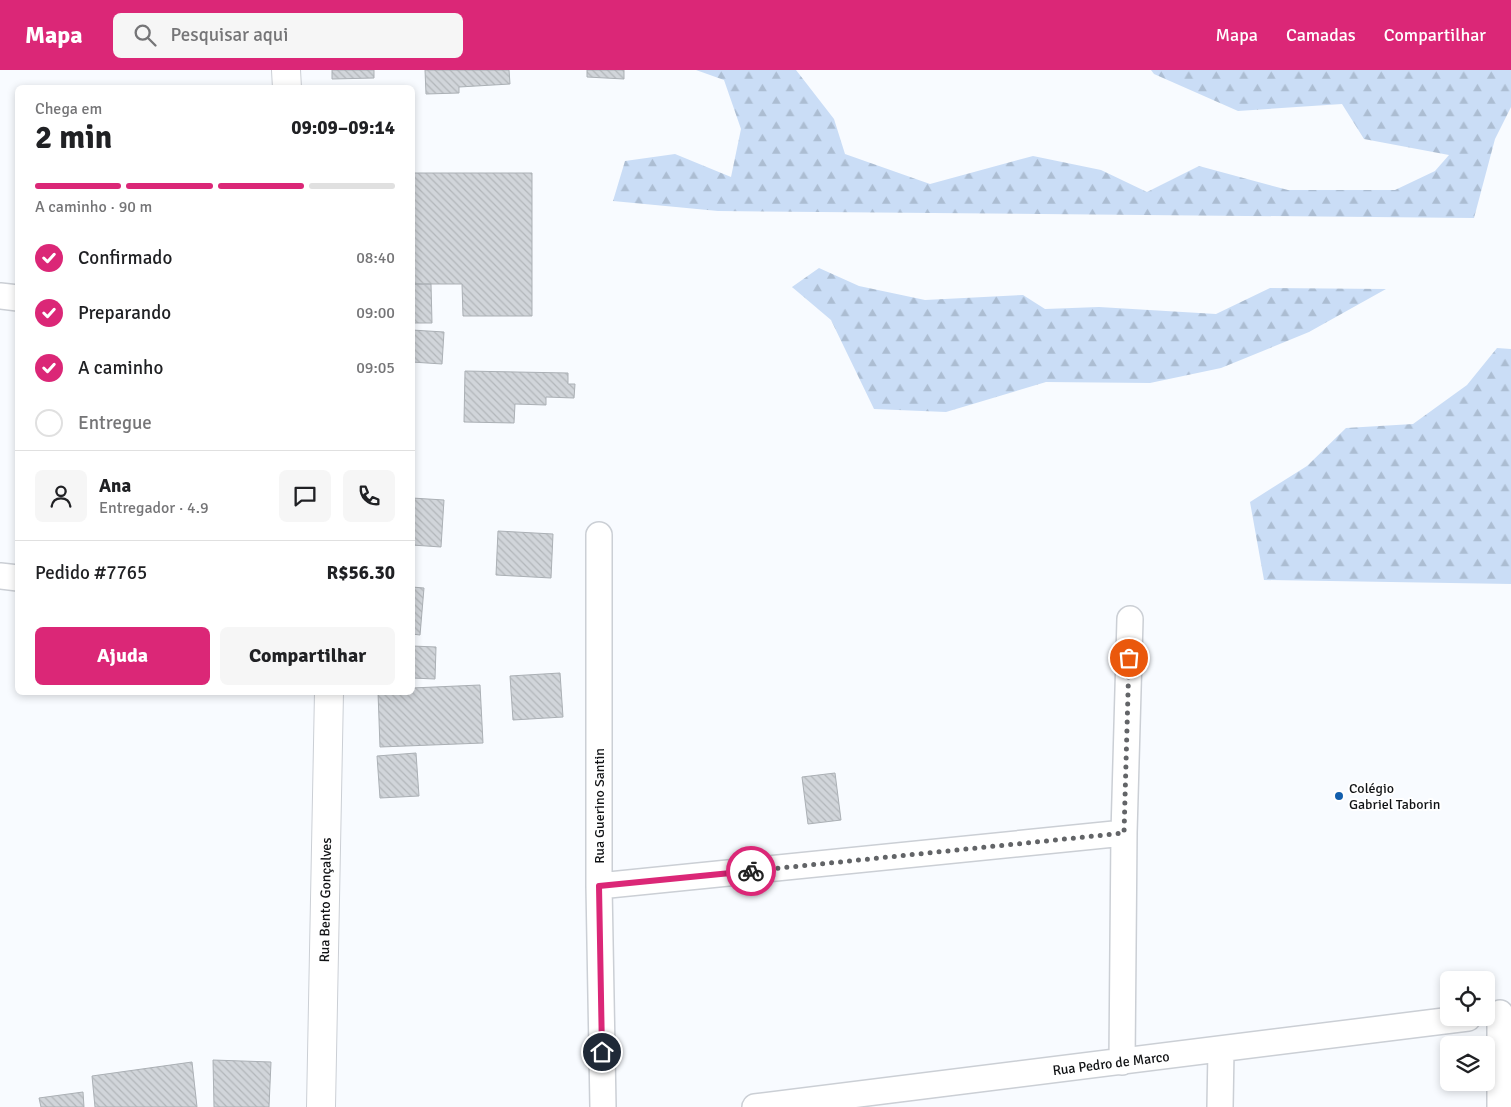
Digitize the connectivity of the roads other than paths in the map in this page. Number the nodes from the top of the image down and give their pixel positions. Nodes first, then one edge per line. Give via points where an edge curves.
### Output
1 (286, 70) edge
2 (288, 85) edge
3 (0, 296) edge
4 (15, 298) edge
5 (599, 535) dead end
6 (0, 576) edge
7 (15, 578) edge
8 (1130, 619) dead end
9 (329, 695) edge
10 (1124, 833) junction
11 (599, 886) junction
12 (1499, 1013) edge
13 (1440, 1022) edge
14 (1221, 1050) junction
15 (1122, 1062) junction
16 (322, 1107) edge
17 (603, 1107) edge
18 (755, 1107) edge
19 (1220, 1107) edge
20 (1500, 1107) edge

1 - 2 street
3 - 4 street
5 - 11 street, Rua Guerino Santin
6 - 7 street
8 - 10 street
9 - 16 street, Rua Bento Gonçalves
10 - 11 street
10 - 15 street
11 - 17 street, Rua Guerino Santin
12 - 20 street
13 - 14 street, Rua Pedro de Marco
14 - 15 street, Rua Pedro de Marco
14 - 19 street
15 - 18 street, Rua Pedro de Marco

